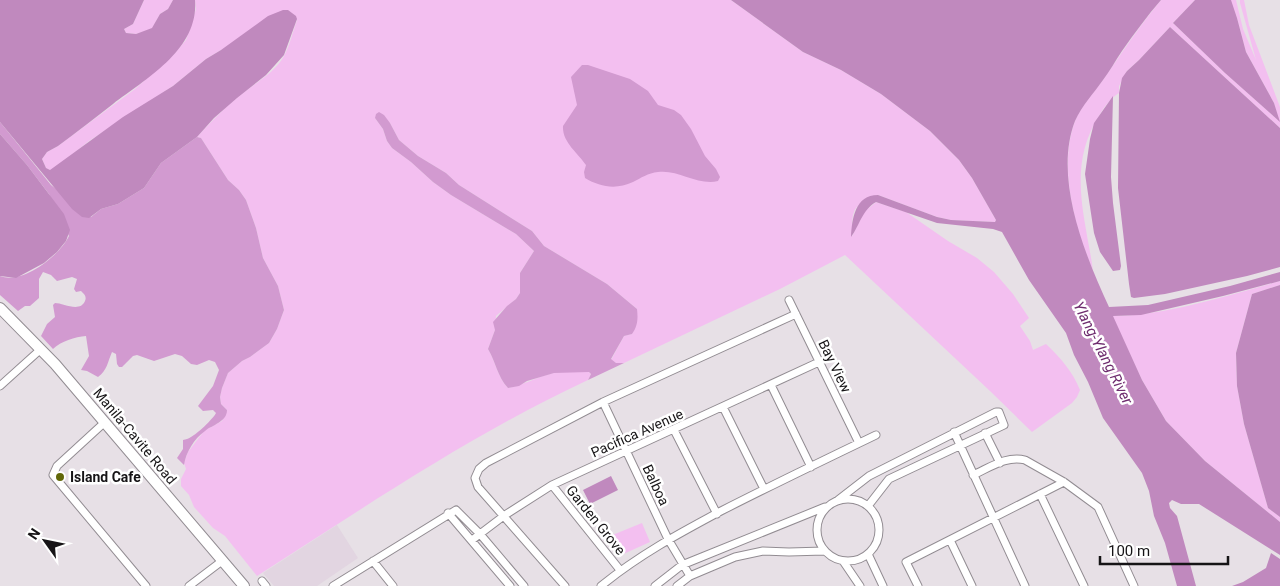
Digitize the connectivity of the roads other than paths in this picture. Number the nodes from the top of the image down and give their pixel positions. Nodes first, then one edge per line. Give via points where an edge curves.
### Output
1 (788, 300) dead end
2 (0, 308) edge
3 (796, 314) junction
4 (41, 349) junction
5 (819, 362) junction
6 (772, 385) junction
7 (0, 386) edge
8 (603, 402) junction
9 (723, 407) junction
10 (105, 422) junction
11 (674, 430) junction
12 (954, 432) junction
13 (985, 433) junction
14 (876, 435) dead end
15 (860, 443) junction
16 (960, 445) junction
17 (626, 450) junction
18 (1000, 463) junction
19 (811, 467) junction
20 (973, 475) junction
21 (1064, 482) junction
22 (552, 485) junction
23 (764, 489) junction
24 (1040, 494) junction
25 (838, 500) junction
26 (828, 506) junction
27 (868, 506) junction
28 (448, 513) junction
29 (717, 514) junction
30 (505, 515) junction
31 (993, 518) junction
32 (480, 534) junction
33 (668, 539) junction
34 (472, 540) junction
35 (950, 540) junction
36 (824, 551) junction
37 (868, 554) junction
38 (222, 560) junction
39 (373, 561) junction
40 (844, 561) junction
41 (682, 565) junction
42 (620, 570) junction
43 (690, 576) junction
44 (146, 586) edge
45 (190, 586) edge
46 (244, 586) edge
47 (333, 586) edge
48 (393, 586) edge
49 (510, 586) edge
50 (524, 586) edge
51 (565, 586) edge
52 (601, 586) edge
53 (656, 586) edge
54 (677, 586) edge
55 (860, 586) edge
56 (883, 586) edge
57 (918, 586) edge
58 (972, 586) edge
59 (1024, 586) edge
60 (1084, 586) edge
61 (1134, 586) edge

1 - 3 street, Bay View
2 - 4 main road, Manila-Cavite Road
3 - 5 street, Bay View
3 - 8 street
4 - 7 street
4 - 10 main road, Manila-Cavite Road
5 - 6 street, Pacifica Avenue
5 - 15 street, Bay View
6 - 9 street, Pacifica Avenue
6 - 19 street
8 - 17 street, Balboa
8 - 30 street via 479,469 475,478 478,487
9 - 11 street, Pacifica Avenue
9 - 23 street
10 - 38 main road, Manila-Cavite Road
10 - 44 street via 57,466 53,475
11 - 17 street, Pacifica Avenue
11 - 29 street
12 - 13 street via 998,412 1004,424
12 - 16 street
12 - 25 street via 869,476
13 - 16 street
13 - 18 street
14 - 15 street
15 - 19 street
16 - 20 street
16 - 27 street via 889,479
17 - 22 street, Pacifica Avenue
17 - 33 street, Balboa
18 - 20 street
18 - 21 street via 1015,458 1025,460
19 - 23 street
20 - 31 street
21 - 24 street
21 - 61 street via 1098,507
22 - 30 street, Pacifica Avenue
22 - 42 street, Garden Grove
23 - 29 street
24 - 31 street
24 - 60 street
25 - 26 street
25 - 27 street via 854,499
26 - 36 street via 817,523 819,542
26 - 41 street
27 - 37 street via 874,512 880,530 874,548
28 - 32 street via 458,510
28 - 34 street
28 - 39 street
29 - 33 street
30 - 32 street, Pacifica Avenue
30 - 51 street
31 - 35 street
31 - 59 street
32 - 34 street, Pacifica Avenue
32 - 50 street
33 - 41 street, Balboa
33 - 42 street
34 - 49 street
35 - 57 street via 906,562
35 - 58 street
36 - 40 street
36 - 43 street via 763,551 735,557
37 - 40 street
37 - 56 street
38 - 45 street
38 - 46 main road, Manila-Cavite Road
39 - 47 street
39 - 48 street
40 - 55 street
41 - 43 street, Balboa
41 - 53 street
42 - 52 street
43 - 54 street

